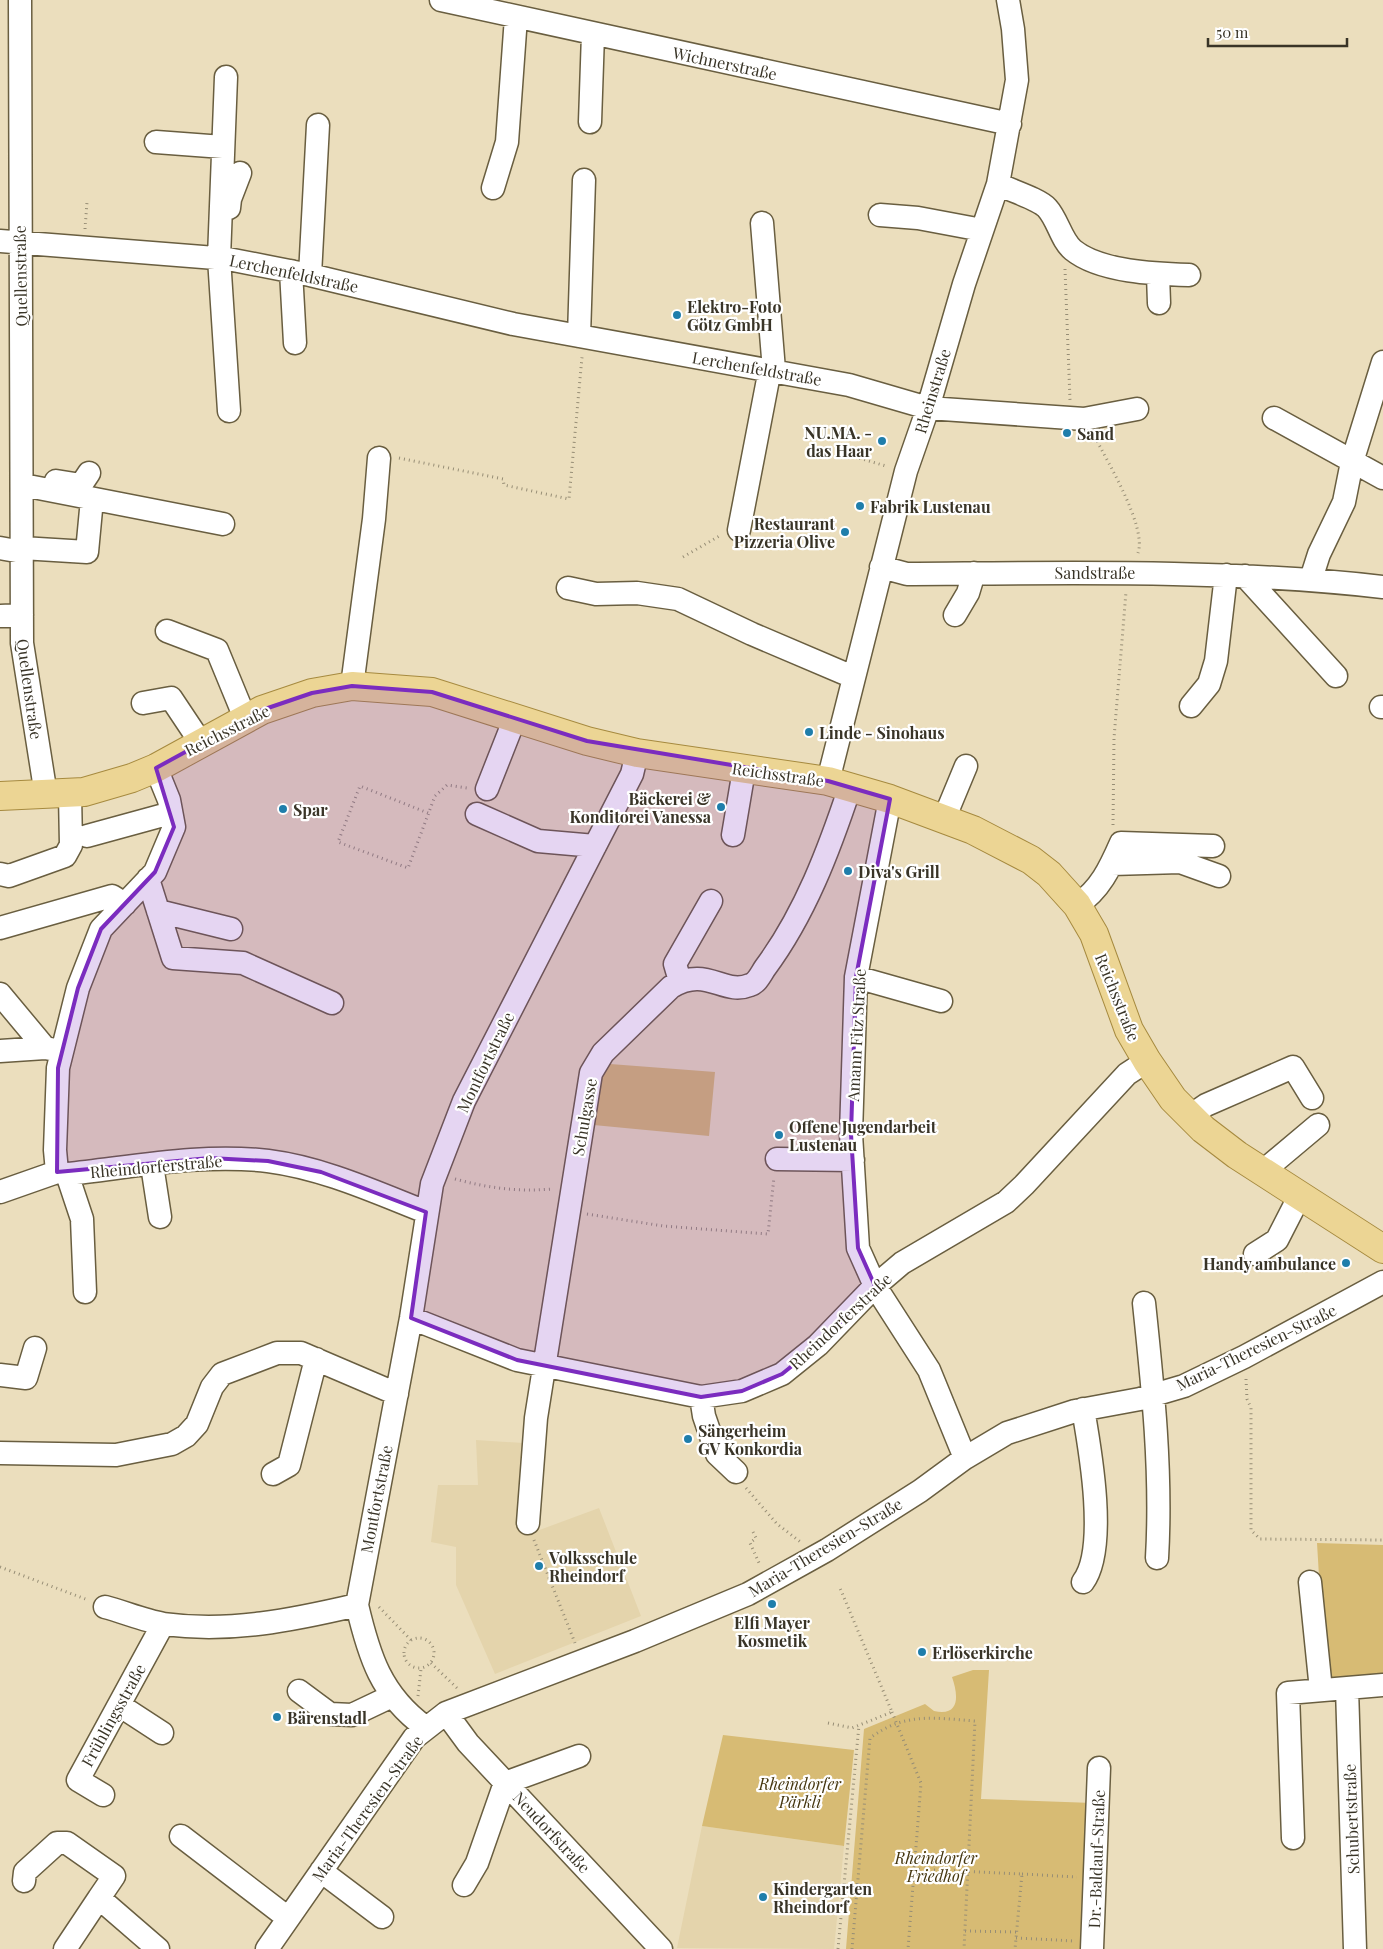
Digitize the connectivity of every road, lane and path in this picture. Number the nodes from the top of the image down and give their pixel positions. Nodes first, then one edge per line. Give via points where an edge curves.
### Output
1 (20, 0) edge
2 (440, 0) edge
3 (1008, 0) edge
4 (516, 17) junction
5 (593, 34) junction
6 (226, 77) dead end
7 (590, 122) dead end
8 (1010, 124) junction
9 (318, 125) dead end
10 (156, 142) dead end
11 (224, 147) junction
12 (240, 173) dead end
13 (584, 180) dead end
14 (998, 184) junction
15 (494, 188) dead end
16 (87, 202) dead end
17 (880, 216) dead end
18 (762, 223) dead end
19 (982, 230) junction
20 (10, 241) edge
21 (84, 246) junction
22 (1072, 250) junction
23 (223, 258) junction
24 (301, 273) junction
25 (1158, 274) junction
26 (1189, 275) dead end
27 (1159, 303) dead end
28 (582, 336) junction
29 (295, 343) dead end
30 (1383, 362) edge
31 (772, 370) junction
32 (928, 408) junction
33 (1137, 409) dead end
34 (229, 411) dead end
35 (1274, 418) dead end
36 (1078, 419) junction
37 (845, 454) dead end
38 (379, 458) joint
39 (1352, 462) junction
40 (906, 471) junction
41 (89, 473) dead end
42 (1383, 478) edge
43 (23, 480) junction
44 (92, 498) junction
45 (223, 524) dead end
46 (732, 532) joint
47 (14, 550) edge
48 (683, 557) dead end
49 (1135, 561) dead end
50 (881, 567) junction
51 (974, 573) junction
52 (1236, 575) junction
53 (1311, 579) junction
54 (1127, 583) dead end
55 (1383, 587) edge
56 (568, 588) dead end
57 (955, 615) dead end
58 (11, 616) edge
59 (167, 631) dead end
60 (1336, 676) dead end
61 (854, 677) junction
62 (352, 686) junction
63 (143, 703) dead end
64 (1191, 706) dead end
65 (245, 718) junction
66 (515, 718) junction
67 (201, 743) junction
68 (637, 753) junction
69 (966, 766) dead end
70 (156, 768) junction
71 (744, 770) junction
72 (839, 784) junction
73 (487, 789) joint
74 (58, 794) junction
75 (0, 796) edge
76 (890, 799) junction
77 (171, 812) junction
78 (428, 813) junction
79 (477, 814) dead end
80 (944, 819) junction
81 (733, 835) dead end
82 (87, 836) dead end
83 (595, 846) junction
84 (1213, 846) dead end
85 (1112, 864) junction
86 (0, 874) edge
87 (1219, 876) dead end
88 (148, 880) junction
89 (711, 901) dead end
90 (125, 904) junction
91 (1077, 905) junction
92 (158, 912) junction
93 (0, 928) edge
94 (231, 929) dead end
95 (856, 977) junction
96 (680, 981) junction
97 (0, 994) edge
98 (940, 1001) dead end
99 (332, 1003) dead end
100 (54, 1050) junction
101 (0, 1051) edge
102 (1146, 1062) junction
103 (1312, 1098) dead end
104 (1190, 1116) junction
105 (1318, 1125) dead end
106 (777, 1158) joint
107 (852, 1160) junction
108 (152, 1165) junction
109 (1262, 1172) junction
110 (62, 1174) junction
111 (450, 1178) dead end
112 (573, 1187) junction
113 (0, 1192) edge
114 (1299, 1197) junction
115 (426, 1212) junction
116 (569, 1212) junction
117 (160, 1217) dead end
118 (1383, 1249) edge
119 (1255, 1254) dead end
120 (1383, 1282) edge
121 (875, 1286) junction
122 (85, 1292) dead end
123 (1144, 1303) dead end
124 (411, 1318) junction
125 (35, 1348) dead end
126 (316, 1358) junction
127 (544, 1366) junction
128 (0, 1375) edge
129 (1245, 1376) dead end
130 (397, 1394) junction
131 (1154, 1395) junction
132 (701, 1396) junction
133 (1083, 1409) junction
134 (0, 1453) edge
135 (965, 1458) junction
136 (736, 1472) joint
137 (273, 1474) dead end
138 (528, 1523) joint
139 (753, 1532) dead end
140 (1383, 1540) edge
141 (808, 1547) dead end
142 (1157, 1558) dead end
143 (0, 1567) edge
144 (764, 1573) dead end
145 (1084, 1582) dead end
146 (1310, 1582) dead end
147 (840, 1588) dead end
148 (358, 1599) junction
149 (105, 1607) joint
150 (163, 1624) junction
151 (411, 1640) junction
152 (581, 1661) junction
153 (431, 1663) junction
154 (421, 1669) junction
155 (1383, 1685) edge
156 (1347, 1688) junction
157 (1321, 1690) junction
158 (299, 1692) dead end
159 (460, 1694) dead end
160 (392, 1696) junction
161 (417, 1701) dead end
162 (118, 1705) junction
163 (892, 1712) junction
164 (446, 1713) junction
165 (896, 1722) junction
166 (828, 1724) dead end
167 (859, 1726) junction
168 (425, 1727) junction
169 (162, 1733) dead end
170 (579, 1756) dead end
171 (1099, 1768) dead end
172 (505, 1783) junction
173 (103, 1795) dead end
174 (181, 1836) dead end
175 (1293, 1838) dead end
176 (914, 1869) junction
177 (321, 1871) junction
178 (967, 1871) junction
179 (1022, 1874) junction
180 (1080, 1878) dead end
181 (24, 1881) dead end
182 (464, 1885) dead end
183 (99, 1898) junction
184 (382, 1917) dead end
185 (288, 1918) junction
186 (965, 1931) junction
187 (1017, 1932) junction
188 (1076, 1932) dead end
189 (1016, 1938) junction
190 (65, 1949) edge
191 (158, 1949) edge
192 (267, 1949) edge
193 (661, 1949) edge
194 (838, 1949) edge
195 (852, 1949) edge
196 (908, 1949) edge
197 (964, 1949) edge
198 (1015, 1949) edge
199 (1092, 1949) edge
200 (1355, 1949) edge

1 - 20 street, Quellenstraße
2 - 4 street, Wichnerstraße
3 - 8 street, Rheinstraße via 1017,80
4 - 5 street, Wichnerstraße
4 - 15 street via 508,142
5 - 7 street
5 - 8 street, Wichnerstraße
6 - 11 street
8 - 14 street, Rheinstraße
9 - 24 street
10 - 11 street
11 - 23 street
12 - 23 street via 230,199
13 - 28 street
14 - 19 street, Rheinstraße
14 - 22 street via 1046,207
16 - 21 path
17 - 19 street via 918,218
18 - 31 street
19 - 32 street, Rheinstraße
20 - 21 street, Lerchenfeldstraße
20 - 43 street, Quellenstraße
21 - 23 street, Lerchenfeldstraße
22 - 25 street via 1098,263
22 - 36 path via 1064,272
23 - 24 street, Lerchenfeldstraße
23 - 34 street
24 - 28 street, Lerchenfeldstraße via 513,324
24 - 29 street
25 - 26 street
25 - 27 street
28 - 31 street, Lerchenfeldstraße
28 - 38 path via 570,499 504,485 503,479 387,456
30 - 39 street
31 - 32 street, Lerchenfeldstraße via 849,385
31 - 46 street
32 - 36 street
32 - 40 street, Rheinstraße
33 - 36 street
35 - 39 street
36 - 49 path via 1133,513 1140,548
37 - 40 path
38 - 62 street
39 - 42 street
39 - 53 street via 1344,502
40 - 50 street, Rheinstraße
41 - 43 street via 81,485
43 - 44 street
43 - 47 street, Quellenstraße
44 - 45 street
44 - 47 street via 88,552
46 - 48 path
47 - 58 street, Quellenstraße
50 - 51 street, Sandstraße via 907,574
50 - 61 street, Rheinstraße
51 - 52 street, Sandstraße
51 - 57 street via 968,593
52 - 53 street, Sandstraße
52 - 60 street
52 - 64 street via 1209,684
53 - 55 street, Sandstraße
54 - 85 path via 1114,738
56 - 61 street via 596,594 637,593 678,599
58 - 74 street, Quellenstraße via 22,643
59 - 65 street via 217,650
61 - 72 street, Rheinstraße
62 - 65 main road, Reichsstraße via 312,693
62 - 66 main road, Reichsstraße via 432,692
63 - 67 street via 171,698
65 - 67 main road, Reichsstraße
66 - 68 main road, Reichsstraße via 586,741
66 - 73 street
67 - 70 main road, Reichsstraße
68 - 71 main road, Reichsstraße
68 - 83 street, Montfortstraße via 632,774
69 - 80 street
70 - 74 main road, Reichsstraße via 84,792
70 - 77 street
71 - 72 main road, Reichsstraße
71 - 81 street
72 - 76 main road, Reichsstraße
72 - 96 street via 816,880 772,958 753,984 740,989 697,977
73 - 78 path via 479,792 447,785 435,796
74 - 75 main road, Reichsstraße
74 - 86 street, Quellenstraße via 71,845 65,856 8,876
76 - 80 main road, Reichsstraße
76 - 95 street, Amann Fitz Straße
77 - 82 street
77 - 88 street via 174,827 155,872
78 - 78 path via 360,786 338,842 408,868
79 - 83 street via 538,841
80 - 91 main road, Reichsstraße via 1031,860 1049,874
83 - 115 street, Montfortstraße via 464,1101 432,1184
84 - 85 street via 1121,843
85 - 87 street via 1180,862
85 - 91 street via 1093,895
88 - 90 street
88 - 92 street
89 - 96 street via 675,964
90 - 93 street via 112,896
90 - 100 street via 101,929
91 - 102 main road, Reichsstraße via 1094,934 1129,1030
92 - 94 street
92 - 99 street via 173,958 243,963
95 - 98 street
95 - 107 street, Amann Fitz Straße
96 - 112 street, Schulgasse via 618,1037 591,1073
97 - 100 street
100 - 101 street
100 - 110 street via 58,1068 55,1150
102 - 104 main road, Reichsstraße
102 - 121 street, Rheindorferstraße via 1127,1074 1006,1202 902,1263
103 - 104 street via 1294,1067 1206,1105
104 - 109 main road, Reichsstraße
105 - 109 street
106 - 107 street
106 - 116 path via 768,1234 663,1226
107 - 121 street, Amann Fitz Straße via 858,1248
108 - 110 street, Rheindorferstraße
108 - 115 street, Rheindorferstraße via 210,1158 268,1161 321,1172
108 - 117 street
109 - 114 main road, Reichsstraße
110 - 113 street, Rheindorferstraße
110 - 122 street via 82,1219
111 - 112 path via 488,1188 525,1191
112 - 116 street, Schulgasse
114 - 118 main road, Reichsstraße
114 - 119 street via 1277,1240
115 - 124 street, Montfortstraße
116 - 127 street, Schulgasse
120 - 131 street, Maria-Theresien-Straße via 1244,1357 1184,1386
121 - 132 street, Rheindorferstraße via 818,1346 782,1374 742,1391
121 - 135 street, Amann Fitz Straße via 929,1370
123 - 131 street
124 - 127 street, Rheindorferstraße via 517,1360
124 - 130 street, Montfortstraße
125 - 128 street via 26,1378
126 - 130 street
126 - 134 street via 301,1353 277,1353 222,1374 212,1387 197,1424 172,1444 116,1455
126 - 137 street via 288,1465
127 - 132 street, Rheindorferstraße
127 - 138 street, Schulgasse via 536,1418
129 - 140 path via 1251,1408 1252,1530 1260,1540
130 - 148 street, Montfortstraße
131 - 133 street, Maria-Theresien-Straße
131 - 142 street via 1160,1513
132 - 136 street via 717,1454
133 - 135 street, Maria-Theresien-Straße via 1007,1432
133 - 145 street via 1094,1473 1092,1571
135 - 152 street, Maria-Theresien-Straße via 827,1550 748,1594
136 - 141 path via 777,1524
138 - 152 path
139 - 144 path via 756,1538 750,1543
143 - 149 path
146 - 157 street
147 - 163 path
148 - 150 street via 289,1621 229,1628
148 - 151 path via 374,1602
148 - 160 street, Montfortstraße via 364,1637 383,1684
149 - 150 street
150 - 162 street, Frühlingsstraße
151 - 153 path via 422,1638 432,1645
151 - 154 path via 404,1649 406,1661
152 - 164 street, Maria-Theresien-Straße
153 - 154 path
153 - 159 path via 456,1686
154 - 161 path
155 - 156 street
156 - 157 street
156 - 200 street, Schubertstraße
157 - 175 street via 1288,1693
158 - 160 street via 330,1714 352,1715
160 - 168 street, Montfortstraße via 406,1713
162 - 169 street
162 - 173 street, Frühlingsstraße via 78,1780
163 - 165 path
163 - 167 path
164 - 168 street, Maria-Theresien-Straße
164 - 172 street, Neudorfstraße
165 - 176 path via 921,1784
165 - 178 path via 921,1717 975,1721
165 - 195 path via 870,1738
166 - 167 path
167 - 194 path
168 - 177 street, Maria-Theresien-Straße via 406,1749
170 - 172 street
171 - 199 street, Dr.-Baldauf-Straße
172 - 182 street via 477,1863
172 - 193 street, Neudorfstraße
174 - 185 street
176 - 178 path
176 - 196 path
177 - 184 street
177 - 185 street, Maria-Theresien-Straße
178 - 179 path
178 - 186 path
179 - 180 path
179 - 187 path
181 - 183 street via 25,1872 57,1843 67,1843 114,1876
183 - 190 street
183 - 191 street
185 - 192 street, Maria-Theresien-Straße
186 - 187 path
186 - 197 path
187 - 189 path
188 - 189 path via 1076,1941
189 - 198 path

